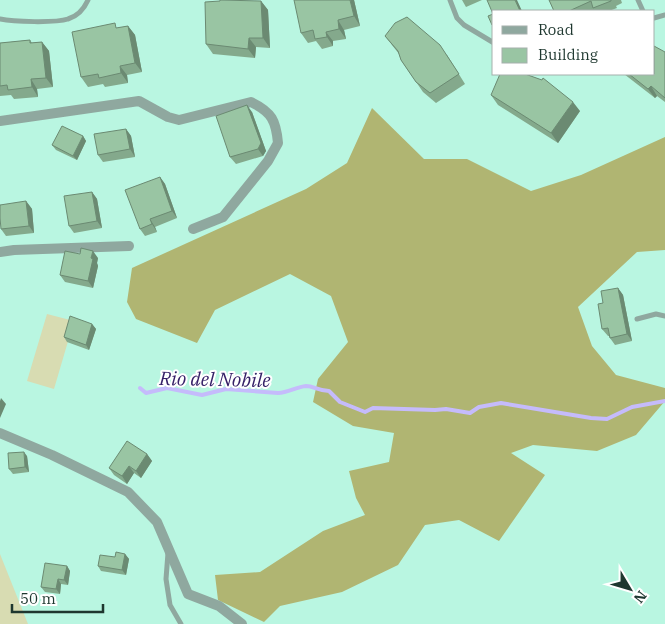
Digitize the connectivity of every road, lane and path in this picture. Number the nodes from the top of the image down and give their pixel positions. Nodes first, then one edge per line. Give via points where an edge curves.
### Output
1 (88, 0) edge
2 (450, 0) edge
3 (0, 19) edge
4 (492, 42) edge
5 (0, 121) edge
6 (193, 229) dead end
7 (129, 246) dead end
8 (0, 252) edge
9 (665, 316) edge
10 (637, 319) dead end
11 (0, 433) edge
12 (170, 548) junction
13 (181, 624) edge
14 (242, 624) edge

1 - 3 lane via 79,14 68,19
2 - 4 lane via 464,26
5 - 6 street via 139,101 179,120 251,102 263,107 272,118 278,143 268,161 223,217
7 - 8 street
9 - 10 lane via 656,314
11 - 12 street via 128,492 157,522
12 - 13 lane via 166,579 170,605
12 - 14 street via 188,594 219,606

